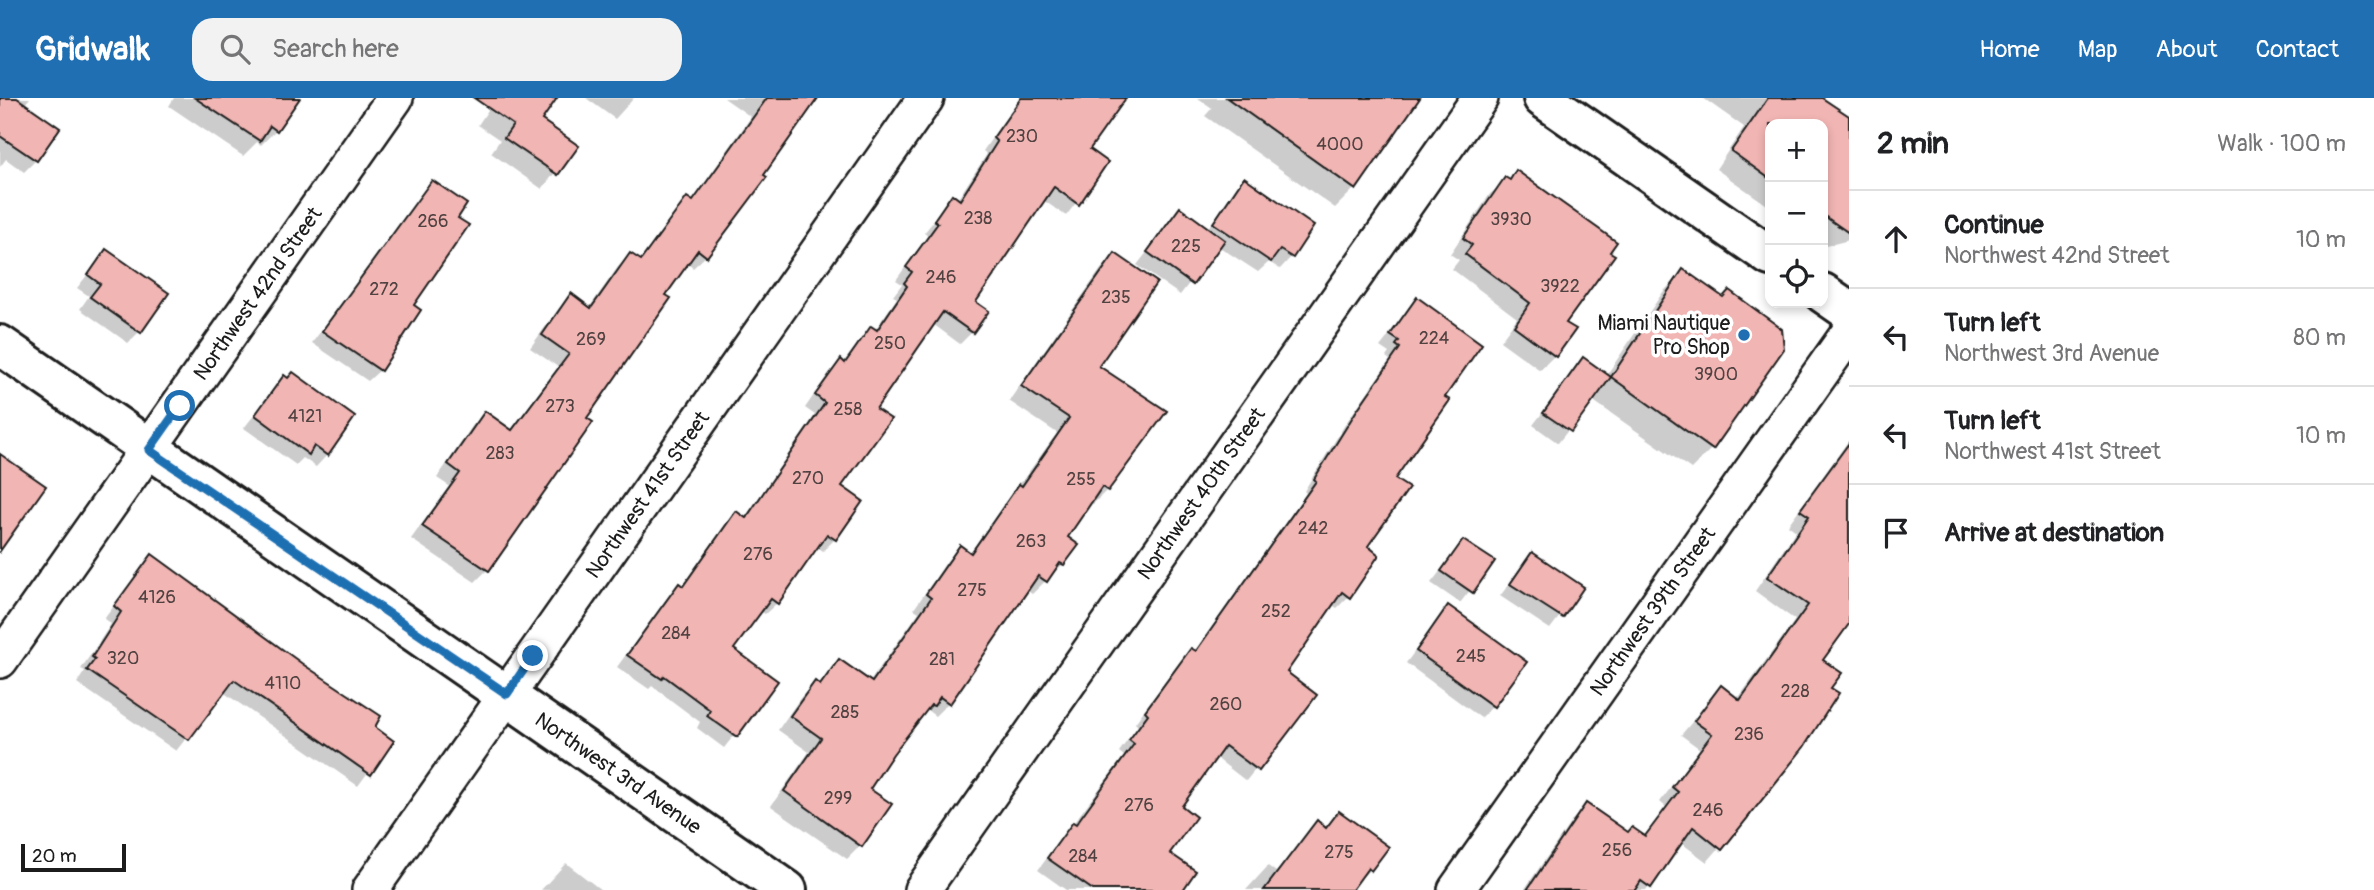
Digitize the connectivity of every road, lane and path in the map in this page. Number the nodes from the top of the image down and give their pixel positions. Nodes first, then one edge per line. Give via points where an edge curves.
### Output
1 (395, 98) edge
2 (926, 98) edge
3 (1480, 98) edge
4 (1543, 98) edge
5 (1765, 253) edge
6 (1828, 296) edge
7 (1849, 311) edge
8 (1849, 333) edge
9 (0, 345) edge
10 (149, 450) junction
11 (0, 660) edge
12 (507, 694) junction
13 (370, 890) edge
14 (787, 890) edge
15 (922, 890) edge
16 (1456, 890) edge

1 - 10 street, Northwest 42nd Street
2 - 12 street, Northwest 41st Street
3 - 15 street, Northwest 40th Street
4 - 5 street
6 - 7 street
8 - 16 street, Northwest 39th Street
9 - 10 street, Northwest 3rd Avenue
10 - 11 street, Northwest 42nd Street
10 - 12 street, Northwest 3rd Avenue
12 - 13 street, Northwest 41st Street
12 - 14 street, Northwest 3rd Avenue

